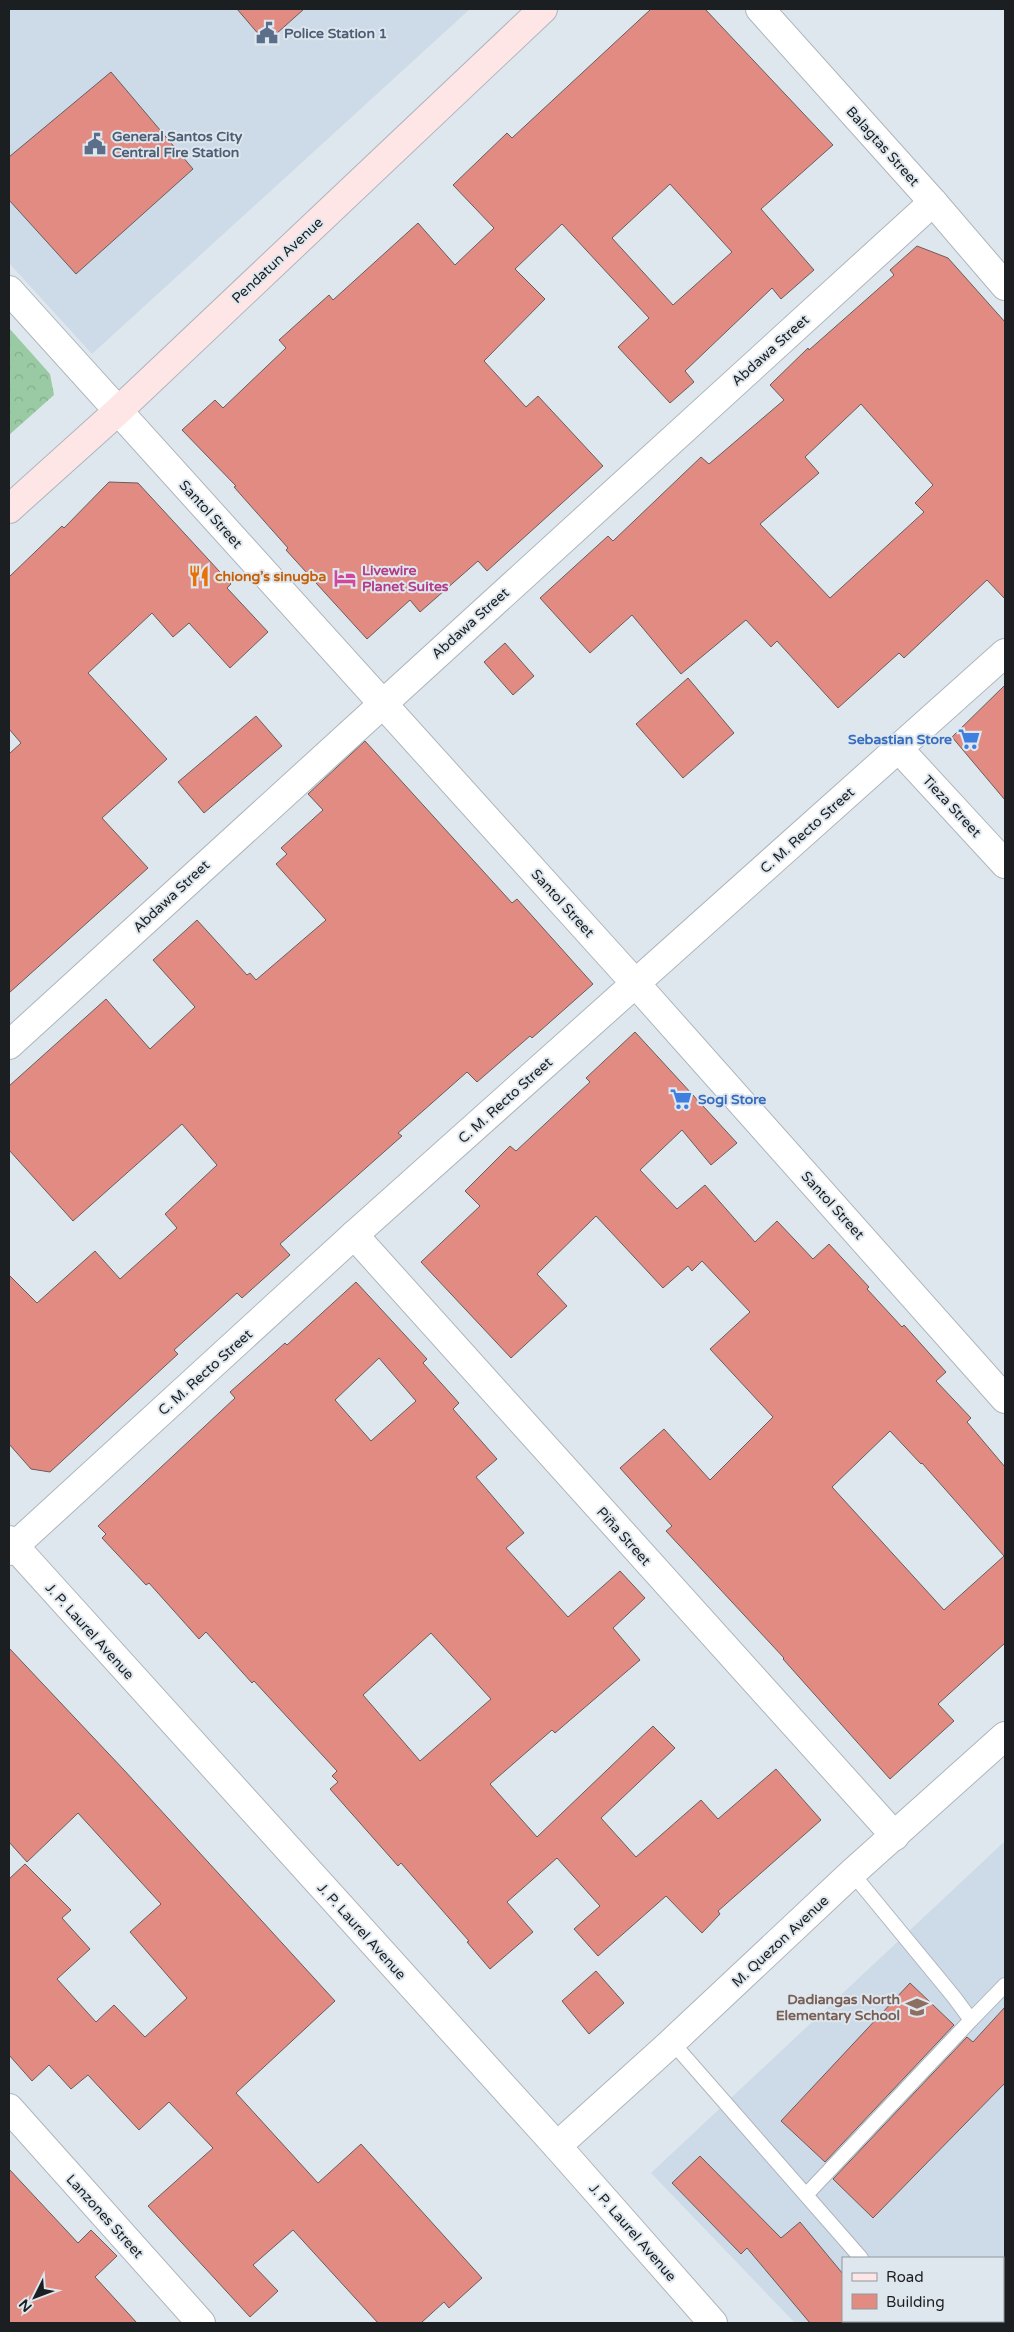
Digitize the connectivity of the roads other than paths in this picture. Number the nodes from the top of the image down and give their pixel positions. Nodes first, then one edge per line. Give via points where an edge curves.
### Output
1 (543, 9) edge
2 (760, 9) edge
3 (933, 202) junction
4 (1005, 286) edge
5 (9, 290) edge
6 (118, 411) junction
7 (9, 509) edge
8 (1005, 653) edge
9 (381, 704) junction
10 (898, 749) junction
11 (1005, 864) edge
12 (636, 984) junction
13 (9, 1045) edge
14 (354, 1235) junction
15 (1005, 1399) edge
16 (10, 1546) edge
17 (1005, 1736) edge
18 (895, 1836) junction
19 (852, 1873) junction
20 (1005, 1985) edge
21 (971, 2020) junction
22 (672, 2042) junction
23 (9, 2108) edge
24 (557, 2146) junction
25 (806, 2195) junction
26 (860, 2257) edge
27 (201, 2323) edge
28 (713, 2323) edge

1 - 6 main road, Pendatun Avenue
2 - 3 street, Balagtas Street
3 - 4 street, Balagtas Street
3 - 9 street, Abdawa Street
5 - 6 street, Santol Street
6 - 7 main road, Pendatun Avenue
6 - 9 street, Santol Street
8 - 10 street, C. M. Recto Street
9 - 12 street, Santol Street
9 - 13 street, Abdawa Street
10 - 11 street, Tieza Street
10 - 12 street, C. M. Recto Street
12 - 14 street, C. M. Recto Street
12 - 15 street, Santol Street
14 - 16 street, C. M. Recto Street
14 - 18 street, Piña Street
16 - 24 street, J. P. Laurel Avenue
17 - 18 street, M. Quezon Avenue
18 - 19 street, M. Quezon Avenue
19 - 21 lane
19 - 22 street, M. Quezon Avenue
20 - 21 lane
21 - 25 lane
22 - 24 street, M. Quezon Avenue
22 - 25 lane
23 - 27 street, Lanzones Street
24 - 28 street, J. P. Laurel Avenue
25 - 26 lane

